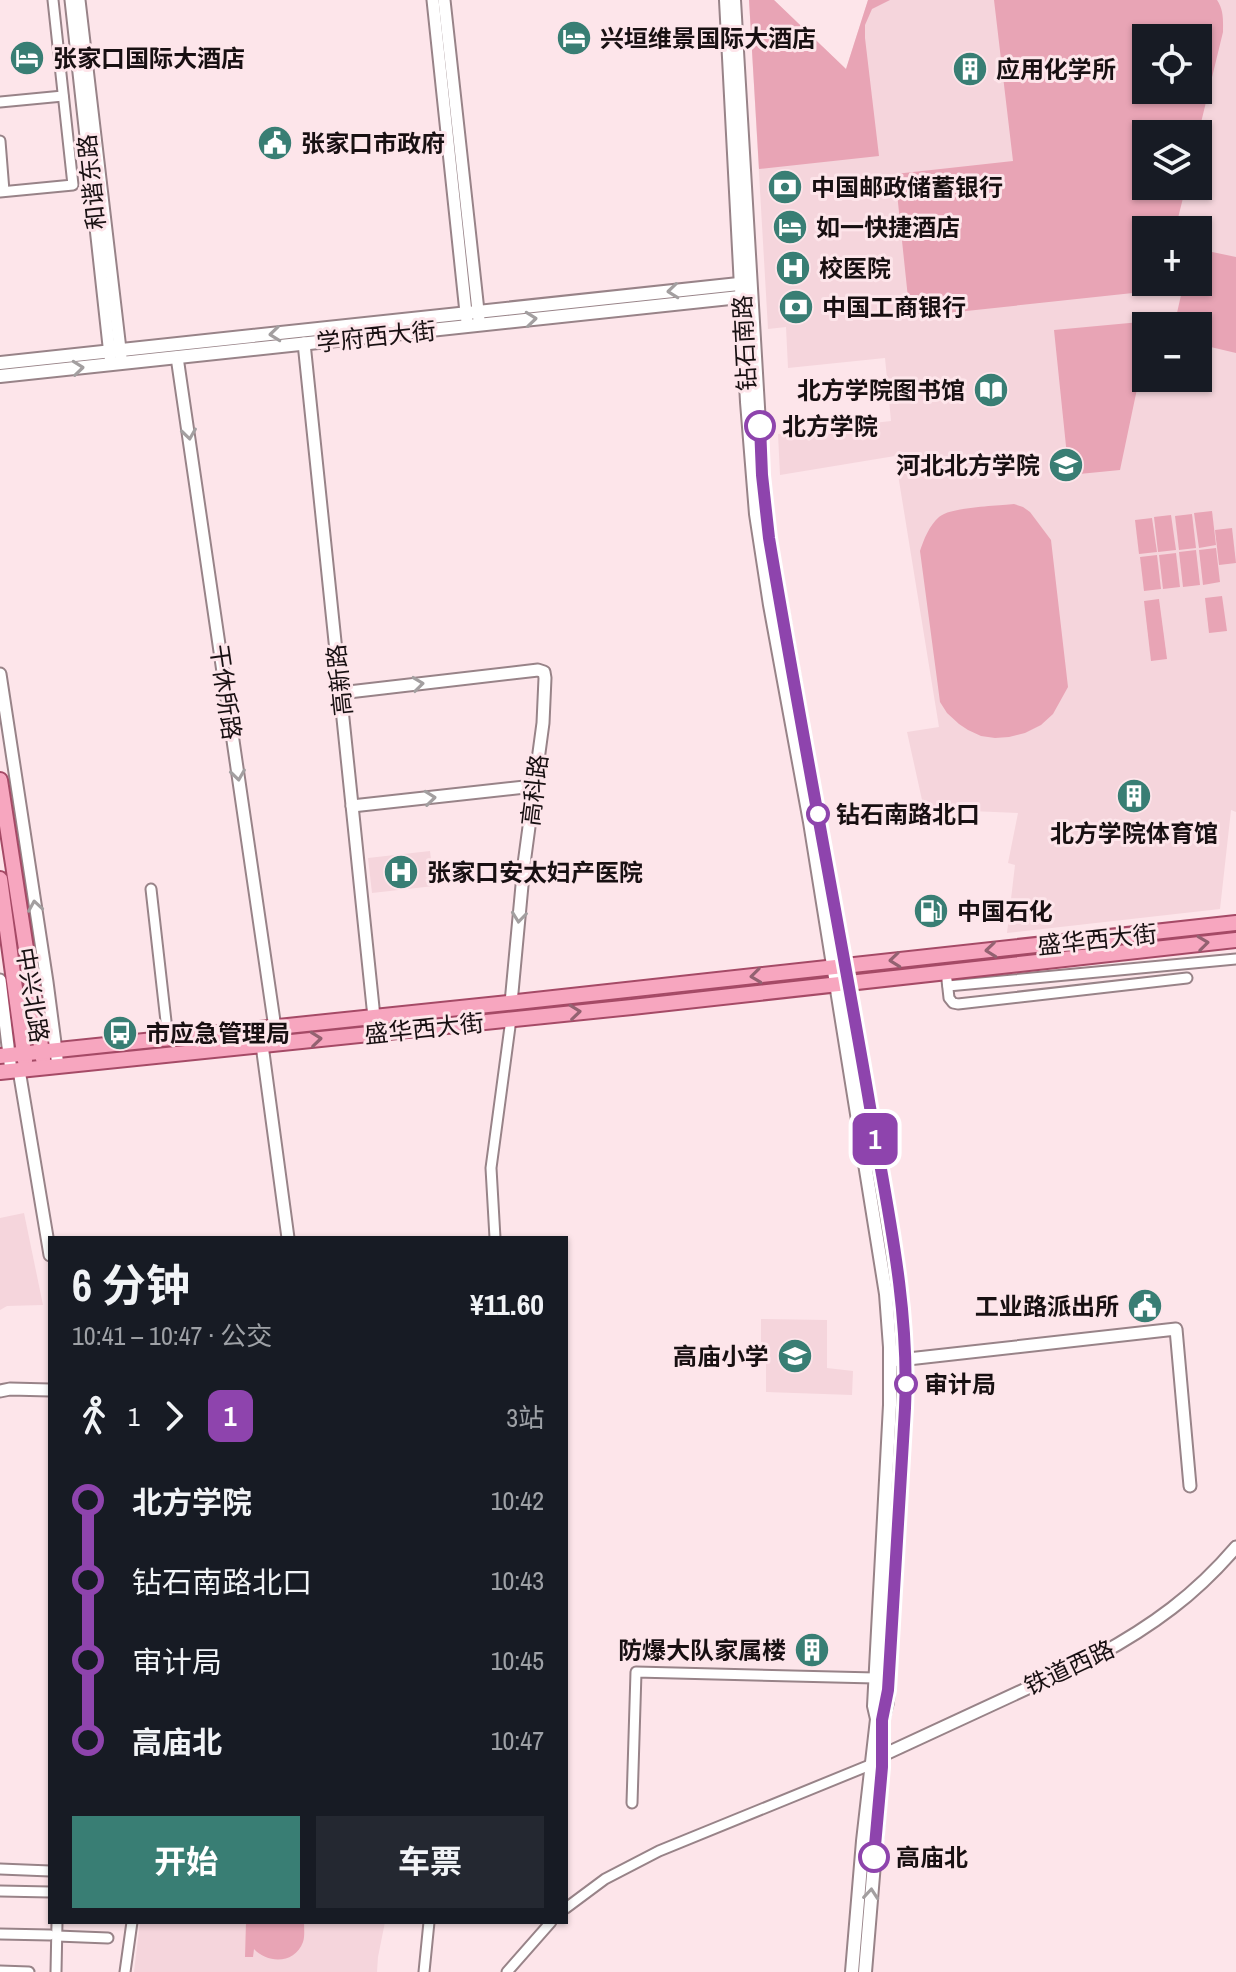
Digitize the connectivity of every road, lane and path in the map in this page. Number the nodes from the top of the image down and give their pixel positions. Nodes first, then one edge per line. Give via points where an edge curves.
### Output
1 (53, 0) edge
2 (71, 0) edge
3 (79, 0) edge
4 (433, 0) edge
5 (444, 0) edge
6 (726, 0) edge
7 (734, 0) edge
8 (63, 96) junction
9 (0, 102) edge
10 (0, 141) edge
11 (2, 192) edge
12 (746, 290) junction
13 (473, 319) junction
14 (304, 343) junction
15 (177, 357) junction
16 (116, 358) junction
17 (0, 363) edge
18 (0, 376) edge
19 (0, 674) edge
20 (340, 693) junction
21 (0, 780) edge
22 (534, 786) junction
23 (352, 806) junction
24 (0, 879) edge
25 (151, 889) dead end
26 (1236, 923) edge
27 (1236, 940) edge
28 (1236, 959) edge
29 (839, 966) junction
30 (951, 977) junction
31 (1187, 978) dead end
32 (0, 980) edge
33 (842, 984) junction
34 (675, 985) junction
35 (677, 1002) junction
36 (511, 1003) junction
37 (374, 1017) junction
38 (511, 1019) junction
39 (275, 1028) junction
40 (168, 1039) junction
41 (262, 1045) junction
42 (49, 1051) junction
43 (11, 1055) edge
44 (116, 1060) junction
45 (51, 1067) junction
46 (12, 1073) edge
47 (288, 1236) edge
48 (495, 1236) edge
49 (48, 1245) edge
50 (905, 1359) junction
51 (890, 1361) junction
52 (48, 1390) edge
53 (0, 1391) edge
54 (1190, 1486) dead end
55 (1236, 1547) edge
56 (875, 1678) junction
57 (881, 1756) junction
58 (870, 1765) junction
59 (632, 1803) dead end
60 (0, 1869) edge
61 (48, 1871) edge
62 (0, 1891) edge
63 (47, 1892) edge
64 (568, 1907) edge
65 (57, 1924) edge
66 (132, 1924) edge
67 (429, 1924) edge
68 (549, 1924) edge
69 (0, 1934) edge
70 (54, 1935) junction
71 (108, 1938) dead end
72 (0, 1971) edge
73 (29, 1972) edge
74 (56, 1972) edge
75 (125, 1972) edge
76 (424, 1972) edge
77 (507, 1972) edge
78 (852, 1972) edge
79 (865, 1972) edge

1 - 8 street
2 - 16 street, 和谐东路
3 - 16 street, 和谐东路
4 - 13 street
5 - 13 street
6 - 12 main road, 钻石南路
7 - 12 main road, 钻石南路
8 - 9 street
8 - 11 street via 73,185
10 - 11 street
12 - 13 main road, 学府西大街
12 - 29 main road, 钻石南路 via 769,538
13 - 14 main road, 学府西大街
13 -> 16 main road, 学府西大街
14 - 15 main road, 学府西大街
14 - 20 street, 高新路
15 - 16 main road, 学府西大街
15 -> 39 street, 干休所路
16 - 17 main road, 学府西大街
18 -> 16 main road, 学府西大街
42 -> 19 street
20 -> 22 street, 高科路 via 544,672
20 - 23 street, 高新路
21 - 42 main road, 中兴北路
23 -> 22 street
22 -> 36 street, 高科路
23 - 37 street, 高新路
24 - 43 main road, 中兴北路
25 - 40 street
26 -> 29 main road, 盛华西大街
30 -> 27 main road, 盛华西大街
28 - 30 street
29 - 33 main road, 钻石南路
29 -> 34 main road, 盛华西大街
30 - 31 street via 949,998 958,1004
30 - 33 main road, 盛华西大街
32 - 43 street
33 - 35 main road, 盛华西大街
33 - 50 main road via 896,1265
33 - 51 main road via 886,1294
34 - 35 main road
34 - 36 main road, 盛华西大街
38 -> 35 main road, 盛华西大街
36 - 37 main road, 盛华西大街
37 - 39 main road, 盛华西大街
41 -> 38 main road, 盛华西大街
38 - 48 street via 491,1168
39 - 40 main road, 盛华西大街
40 - 42 main road, 盛华西大街
41 - 44 main road, 盛华西大街
41 - 47 street
42 - 43 main road, 盛华西大街
42 - 45 main road, 中兴北路
43 - 46 main road, 中兴北路
44 - 45 main road, 盛华西大街
44 - 46 street via 92,1069
45 - 46 main road, 盛华西大街
46 - 49 street
50 - 51 street
50 - 54 street via 1176,1329
50 - 57 main road
51 - 56 main road
52 - 53 street
55 - 57 street, 铁道西路 via 1180,1603 1122,1642
56 - 58 main road via 877,1719
56 - 59 street via 636,1672
79 -> 57 main road
58 - 64 street via 659,1851 605,1879
58 - 78 main road
60 - 61 street
61 - 63 street
62 - 63 street
65 - 70 street
66 - 75 street
67 - 76 street
68 - 77 street
69 - 70 street
70 - 71 street
70 - 74 street
72 - 73 street

